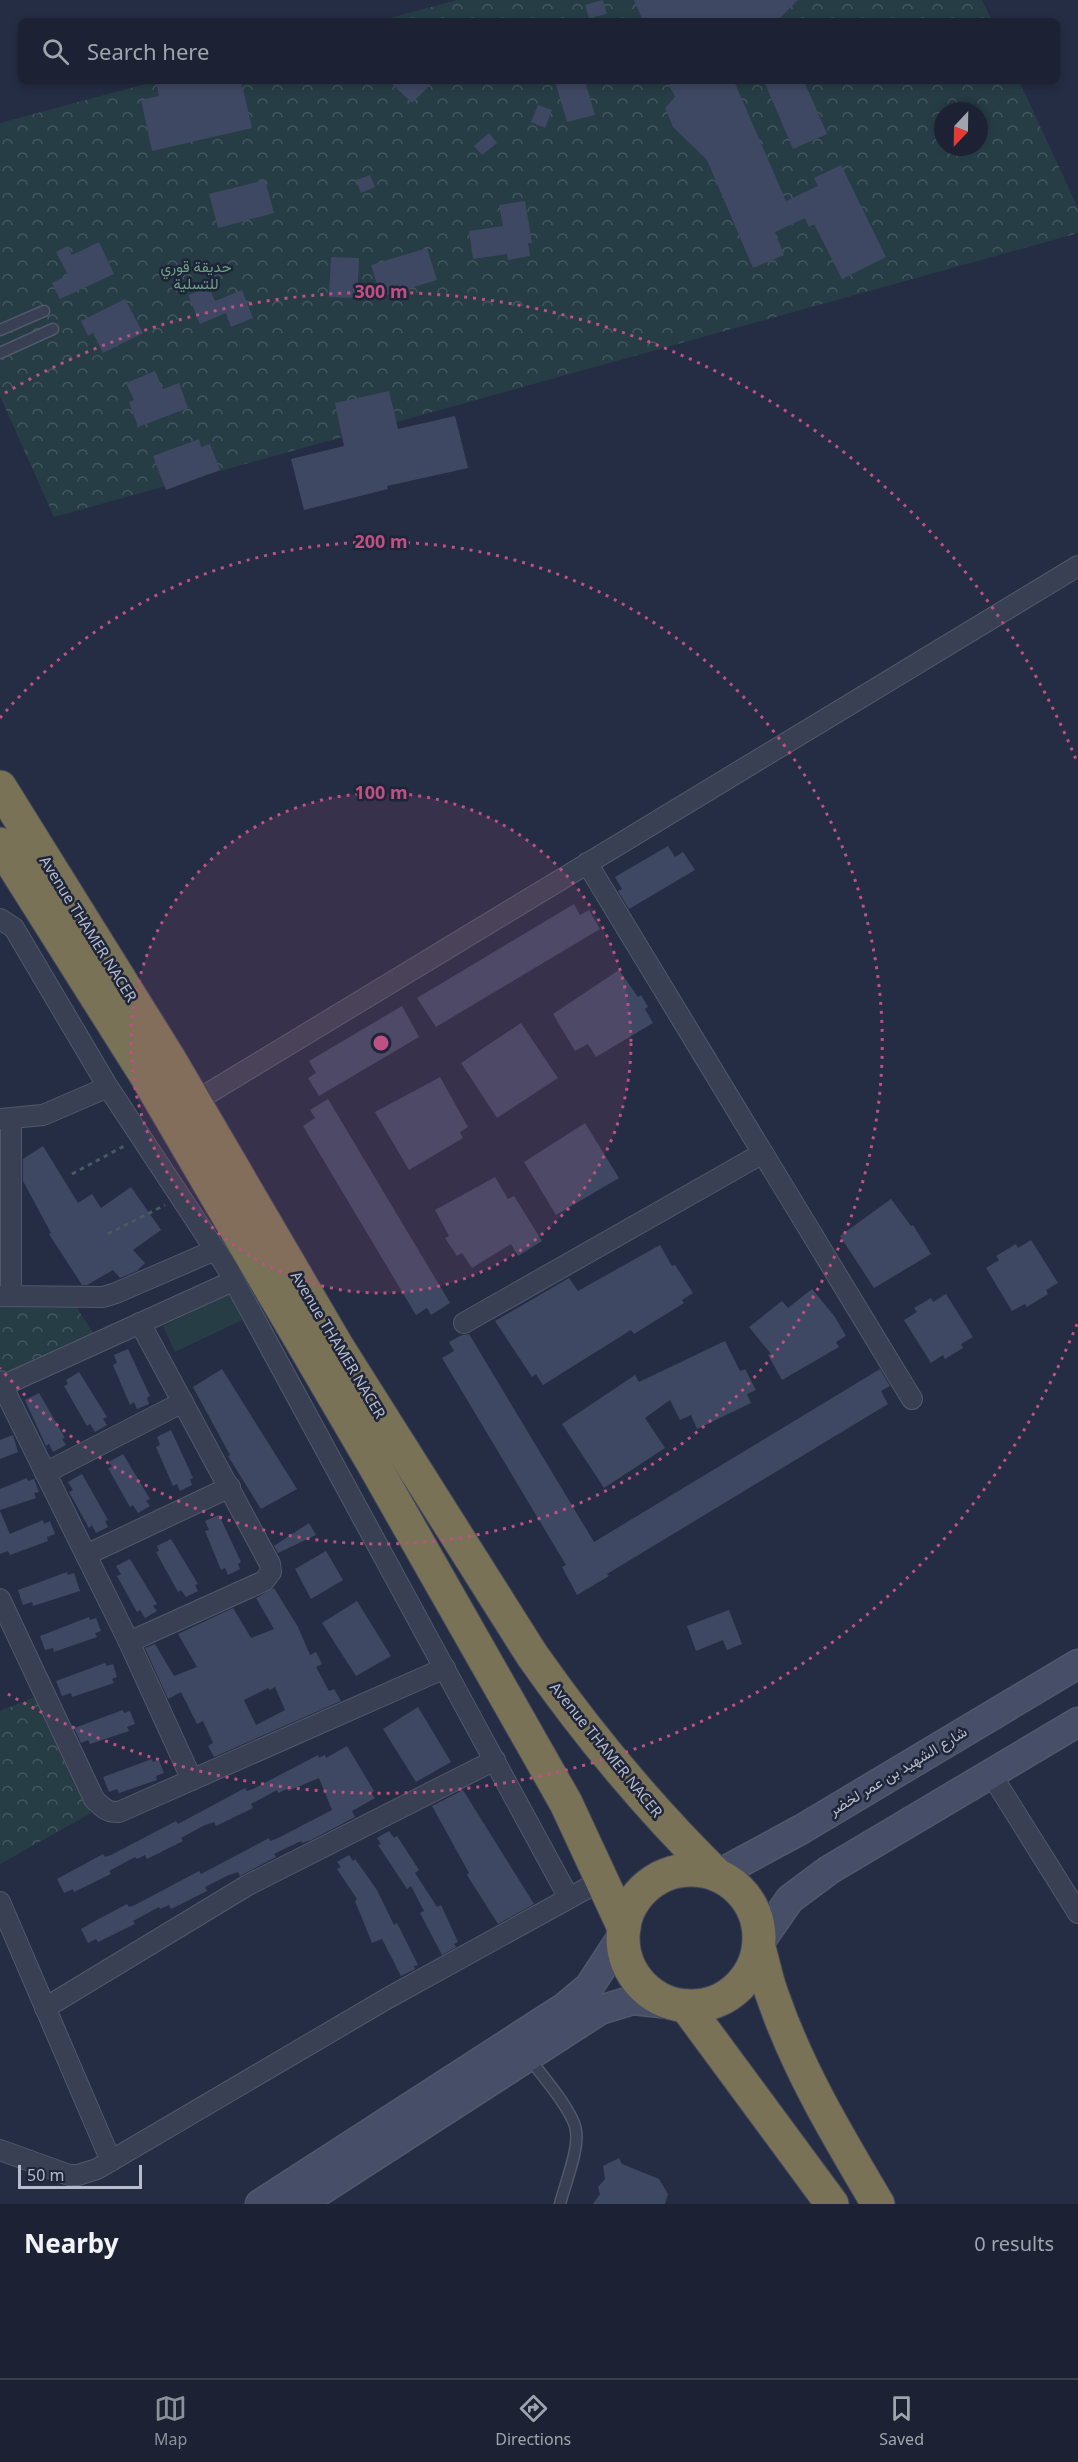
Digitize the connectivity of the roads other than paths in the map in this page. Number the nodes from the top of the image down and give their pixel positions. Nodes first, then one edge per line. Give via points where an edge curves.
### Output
1 (45, 311) dead end
2 (53, 329) dead end
3 (0, 330) edge
4 (0, 353) edge
5 (1078, 566) edge
6 (0, 787) edge
7 (0, 844) edge
8 (587, 863) junction
9 (0, 919) edge
10 (108, 1087) junction
11 (194, 1101) junction
12 (6, 1120) edge
13 (763, 1153) junction
14 (215, 1250) junction
15 (233, 1281) junction
16 (6, 1296) edge
17 (141, 1323) junction
18 (464, 1323) dead end
19 (1, 1383) edge
20 (912, 1399) dead end
21 (183, 1402) junction
22 (45, 1473) junction
23 (230, 1487) junction
24 (86, 1555) junction
25 (0, 1599) edge
26 (129, 1642) junction
27 (1078, 1664) edge
28 (445, 1668) junction
29 (1078, 1722) edge
30 (495, 1760) junction
31 (991, 1774) junction
32 (192, 1780) junction
33 (717, 1875) junction
34 (602, 1880) junction
35 (569, 1898) junction
36 (0, 1902) edge
37 (1078, 1913) edge
38 (623, 1931) junction
39 (759, 1945) junction
40 (683, 2006) junction
41 (45, 2008) junction
42 (528, 2057) junction
43 (0, 2150) edge
44 (111, 2161) junction
45 (260, 2204) edge
46 (300, 2204) edge
47 (560, 2204) edge
48 (832, 2204) edge
49 (878, 2204) edge

1 - 3 lane
2 - 4 lane
5 - 8 street
6 - 11 highway, Avenue THAMER NACER
7 - 34 highway, Avenue THAMER NACER via 145,1074 374,1465 566,1803
8 - 11 street
8 - 13 street
9 - 10 street via 14,927
10 - 12 street via 43,1115
10 - 14 street
11 - 33 highway, Avenue THAMER NACER via 337,1346 532,1655 631,1785
12 - 16 street
13 - 18 street
13 - 20 street
14 - 15 street
14 - 16 street via 103,1297
15 - 17 street
15 - 28 street
17 - 19 street
17 - 21 street
19 - 22 street
21 - 22 street
21 - 23 street
22 - 24 street
23 - 24 street
23 - 26 street via 270,1564 269,1576
24 - 26 street
25 - 32 street via 94,1799 104,1809 119,1812
26 - 32 street
27 - 33 main road, شارع الشهيد بن عمر لخضر via 802,1829
28 - 30 street
28 - 32 street
29 - 31 main road
30 - 35 street
30 - 41 street via 248,1885
31 - 37 street
31 - 39 main road via 829,1870 790,1899
33 - 38 highway via 677,1871 658,1878 641,1891 630,1908
33 - 39 highway via 736,1887 750,1904 758,1922
34 - 35 street
34 - 38 highway, Avenue THAMER NACER
35 - 44 street via 388,1998
36 - 41 street
38 - 40 highway via 624,1951 638,1980 664,2001
38 - 45 main road via 589,1987 565,2007
39 - 40 highway via 753,1968 742,1985 707,2005
39 - 49 highway via 772,1997 794,2048 827,2117
40 - 42 main road via 633,2000 600,2010
40 - 48 highway
41 - 44 street
42 - 46 main road
42 - 47 lane via 572,2117 576,2131
43 - 44 street via 69,2175

